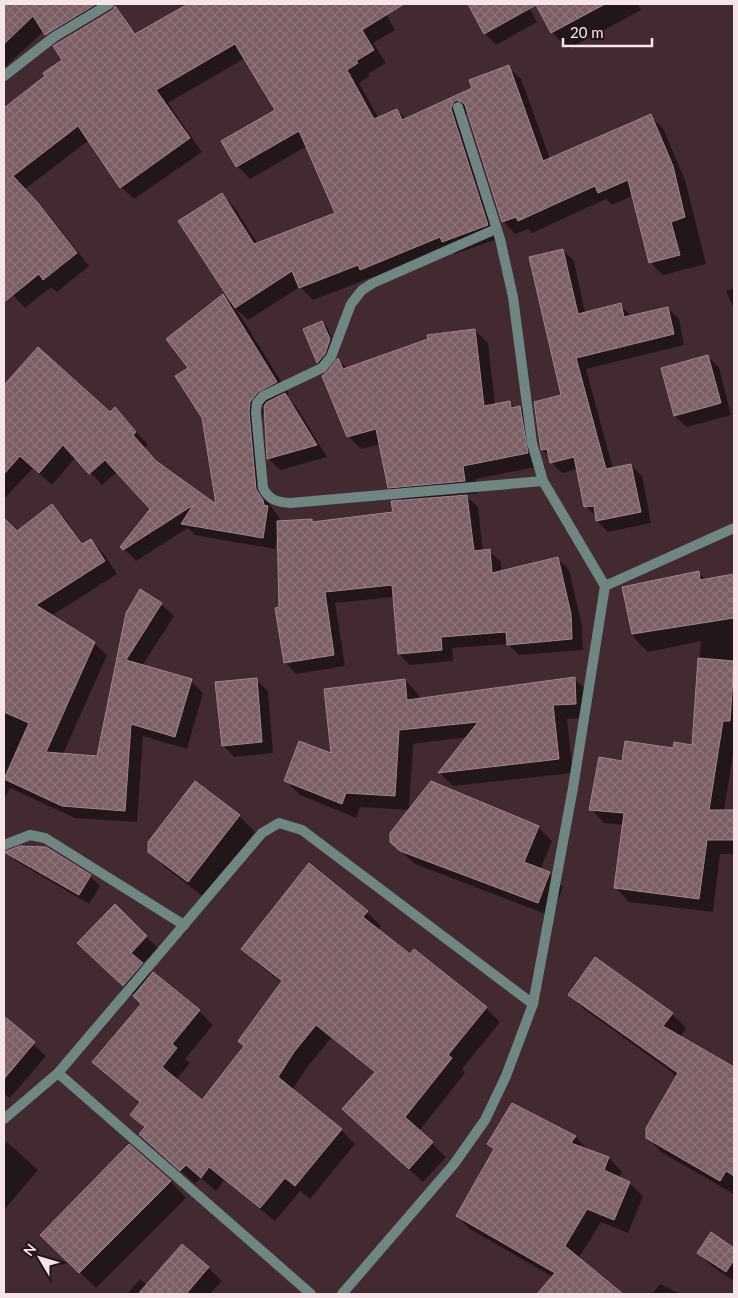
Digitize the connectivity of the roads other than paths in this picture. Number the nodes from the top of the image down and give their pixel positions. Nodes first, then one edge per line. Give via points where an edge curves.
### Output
1 (109, 4) edge
2 (4, 76) edge
3 (458, 108) dead end
4 (496, 229) junction
5 (543, 481) junction
6 (734, 528) edge
7 (604, 586) junction
8 (4, 845) edge
9 (184, 925) junction
10 (533, 1004) junction
11 (58, 1073) junction
12 (4, 1119) edge
13 (311, 1294) edge
14 (342, 1294) edge

1 - 2 street via 54,37
3 - 4 street
4 - 5 street via 513,297 532,444
4 - 5 street via 362,290 351,304 331,357 322,368 263,396 257,403 256,413 263,488 267,496 276,502 290,503
5 - 7 street
6 - 7 street
7 - 10 street via 573,788
8 - 9 street via 30,835 45,838
9 - 10 street via 262,834 279,824 302,830
9 - 11 street
10 - 14 street via 506,1076 485,1120 454,1164
11 - 12 street
11 - 13 street

